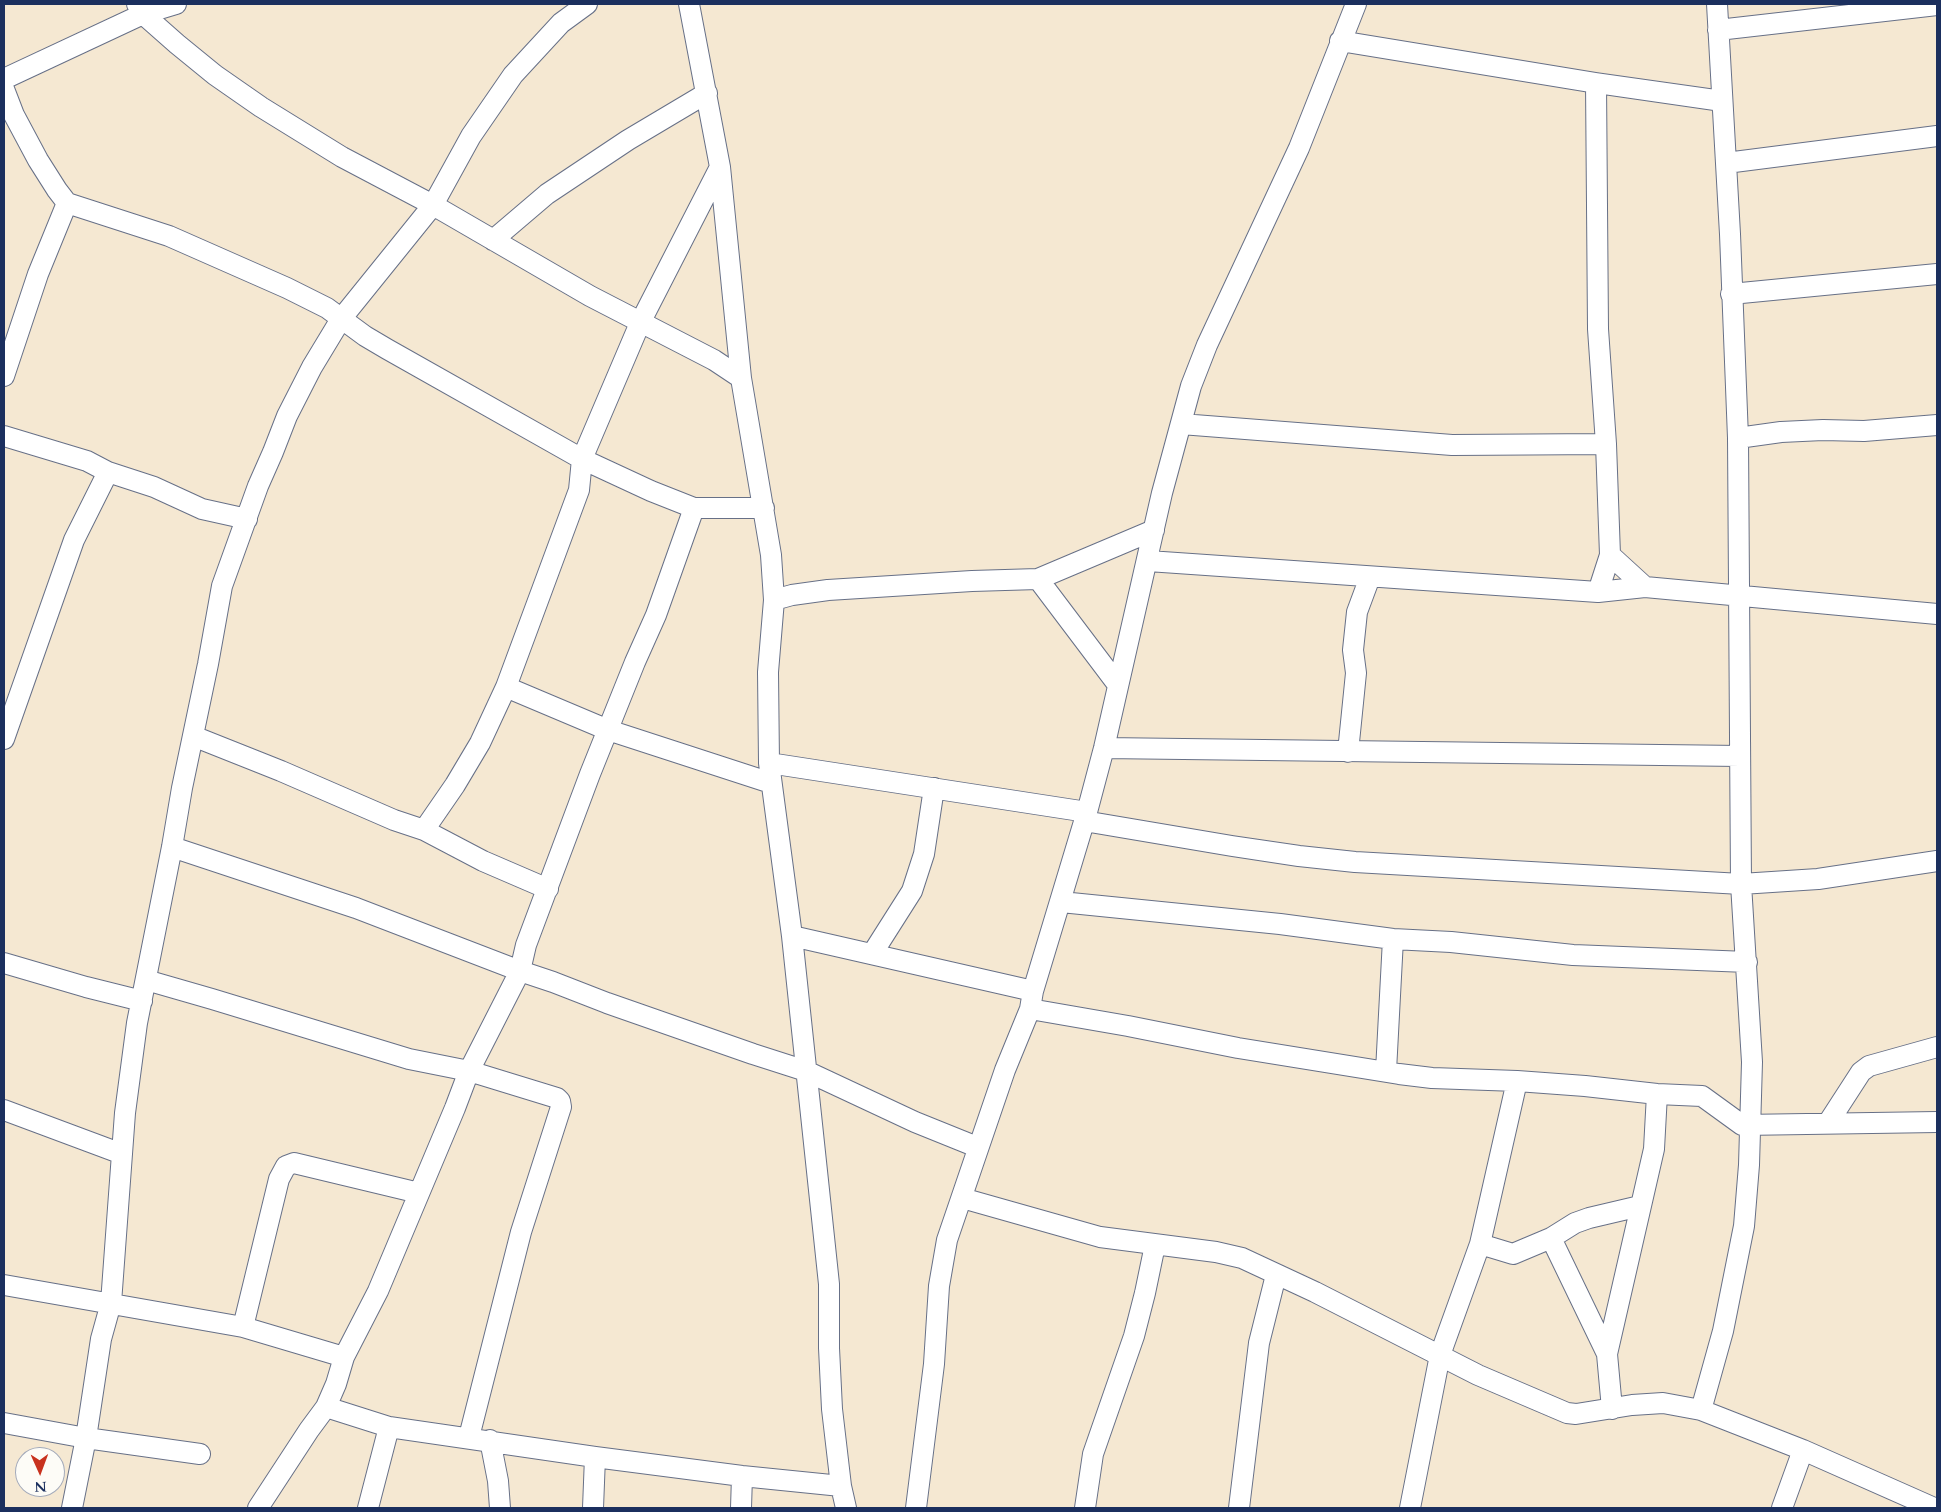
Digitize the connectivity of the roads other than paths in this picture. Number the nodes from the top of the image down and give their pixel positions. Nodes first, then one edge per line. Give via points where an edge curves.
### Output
1 (176, 4) edge
2 (587, 4) edge
3 (689, 4) edge
4 (1356, 4) edge
5 (1717, 4) edge
6 (1937, 5) edge
7 (1899, 6) edge
8 (140, 9) edge
9 (1718, 30) junction
10 (1340, 41) junction
11 (4, 79) edge
12 (1596, 84) junction
13 (4, 89) edge
14 (707, 93) junction
15 (1722, 102) junction
16 (1937, 136) edge
17 (1726, 163) junction
18 (720, 167) junction
19 (67, 203) junction
20 (433, 205) junction
21 (493, 240) junction
22 (1937, 274) edge
23 (1732, 294) junction
24 (341, 319) junction
25 (640, 323) junction
26 (4, 376) edge
27 (741, 378) junction
28 (1181, 424) junction
29 (1937, 425) edge
30 (4, 436) edge
31 (1738, 438) junction
32 (1606, 444) junction
33 (582, 459) junction
34 (108, 472) junction
35 (694, 508) junction
36 (764, 508) junction
37 (247, 519) junction
38 (1154, 530) junction
39 (1610, 555) junction
40 (1148, 561) junction
41 (1370, 577) junction
42 (1038, 579) junction
43 (1646, 587) junction
44 (1598, 592) junction
45 (1738, 595) junction
46 (774, 600) junction
47 (1937, 614) edge
48 (1118, 685) junction
49 (506, 687) junction
50 (608, 730) junction
51 (193, 736) junction
52 (4, 739) edge
53 (1104, 748) junction
54 (1348, 752) junction
55 (1740, 756) junction
56 (770, 773) junction
57 (934, 788) junction
58 (1085, 816) junction
59 (424, 830) junction
60 (172, 847) junction
61 (1937, 862) edge
62 (1741, 884) junction
63 (548, 889) junction
64 (1061, 902) junction
65 (792, 936) junction
66 (1393, 939) junction
67 (872, 954) junction
68 (1747, 962) junction
69 (4, 963) edge
70 (520, 971) junction
71 (146, 980) junction
72 (1031, 1000) junction
73 (142, 1001) junction
74 (1937, 1047) edge
75 (469, 1071) junction
76 (806, 1071) junction
77 (1386, 1071) junction
78 (1517, 1081) junction
79 (1657, 1094) junction
80 (4, 1110) edge
81 (1937, 1122) edge
82 (1828, 1124) junction
83 (1750, 1125) junction
84 (977, 1148) junction
85 (122, 1154) junction
86 (419, 1193) junction
87 (962, 1198) junction
88 (1640, 1206) junction
89 (1551, 1238) junction
90 (1480, 1244) junction
91 (1154, 1245) junction
92 (1276, 1275) junction
93 (4, 1284) edge
94 (111, 1304) junction
95 (243, 1327) junction
96 (1607, 1354) junction
97 (1440, 1355) junction
98 (344, 1357) junction
99 (326, 1407) junction
100 (1612, 1409) junction
101 (1701, 1410) junction
102 (4, 1422) edge
103 (389, 1427) junction
104 (468, 1437) junction
105 (86, 1438) junction
106 (490, 1440) junction
107 (1803, 1450) junction
108 (200, 1454) dead end
109 (595, 1457) junction
110 (742, 1476) junction
111 (841, 1486) junction
112 (1934, 1505) edge
113 (72, 1508) edge
114 (258, 1508) edge
115 (368, 1508) edge
116 (500, 1508) edge
117 (593, 1508) edge
118 (741, 1508) edge
119 (846, 1508) edge
120 (916, 1508) edge
121 (1085, 1508) edge
122 (1239, 1508) edge
123 (1410, 1508) edge
124 (1782, 1508) edge

1 - 8 street
2 - 20 street via 561,24 513,75 472,136
3 - 14 street
4 - 10 street
5 - 9 street
6 - 7 street
7 - 9 street
8 - 11 street
8 - 20 street via 215,75 261,107 342,157
9 - 15 street
10 - 12 street
10 - 28 street via 1298,148 1207,345
12 - 15 street
12 - 32 street via 1598,329
13 - 19 street via 38,160
14 - 18 street
14 - 21 street via 555,189
15 - 17 street
16 - 17 street
17 - 23 street
18 - 25 street
18 - 27 street
19 - 24 street via 169,236 287,288 327,308
19 - 26 street via 38,274
20 - 21 street
20 - 24 street
21 - 25 street
22 - 23 street
23 - 31 street
24 - 33 street via 365,336
24 - 37 street via 286,416
25 - 27 street via 714,360
25 - 33 street
27 - 36 street
28 - 32 street via 1452,445
28 - 38 street
29 - 31 street via 1864,431 1781,432
30 - 34 street via 87,461
31 - 45 street
32 - 39 street
33 - 35 street
33 - 49 street via 578,490
34 - 37 street via 154,487 202,509
34 - 52 street via 74,540
35 - 36 street
35 - 50 street via 656,615
36 - 46 street via 772,555
37 - 51 street via 222,586
38 - 40 street
38 - 42 street
39 - 43 street
39 - 44 street
40 - 41 street
40 - 48 street
41 - 44 street
41 - 54 street via 1358,612
42 - 46 street via 828,590
42 - 48 street
43 - 44 street
43 - 45 street
45 - 47 street
45 - 55 street
46 - 56 street via 768,672
48 - 53 street
49 - 50 street
49 - 59 street via 480,743
50 - 56 street
50 - 63 street
51 - 59 street
51 - 60 street
53 - 54 street
53 - 58 street
54 - 55 street
55 - 62 street
56 - 57 street
56 - 65 street
57 - 58 street
57 - 67 street via 924,854 912,891
58 - 62 street via 1242,848 1337,860
58 - 64 street
59 - 63 street
60 - 70 street via 356,908
60 - 71 street
61 - 62 street via 1818,880
62 - 68 street
63 - 70 street
64 - 66 street
64 - 72 street
65 - 67 street
65 - 76 street
66 - 68 street via 1573,955
66 - 77 street
67 - 72 street
68 - 83 street via 1752,1062
69 - 73 street
70 - 75 street
70 - 76 street
71 - 73 street
71 - 75 street via 409,1059
72 - 77 street via 1128,1026 1238,1048
72 - 84 street
73 - 85 street
74 - 82 street via 1869,1066 1861,1072
75 - 86 street
75 - 104 street via 557,1098 561,1107 521,1232
76 - 84 street
76 - 111 street via 829,1284 828,1348
77 - 78 street via 1432,1078
78 - 79 street
78 - 90 street
79 - 83 street via 1702,1096 1742,1125
79 - 88 street via 1654,1149
80 - 85 street
81 - 82 street
82 - 83 street
83 - 101 street via 1744,1226
84 - 87 street
85 - 94 street
86 - 95 street via 294,1163 286,1166 279,1179
86 - 98 street via 378,1290
87 - 91 street via 1100,1237
87 - 120 street via 947,1240 940,1286
88 - 89 street via 1575,1223
88 - 96 street
89 - 90 street via 1513,1254
89 - 96 street
90 - 97 street
91 - 92 street via 1242,1258
91 - 121 street via 1134,1336 1093,1454
92 - 97 street
92 - 122 street via 1259,1343
93 - 94 street
94 - 95 street
94 - 105 street via 101,1339
95 - 98 street
96 - 100 street
97 - 100 street via 1478,1375 1568,1413
97 - 123 street
98 - 99 street
99 - 103 street
99 - 114 street
100 - 101 street via 1663,1403
101 - 107 street
102 - 105 street
103 - 104 street
103 - 115 street
104 - 106 street
105 - 108 street
105 - 113 street
106 - 109 street
106 - 116 street
107 - 112 street
107 - 124 street
109 - 110 street
109 - 117 street
110 - 111 street
110 - 118 street
111 - 119 street

